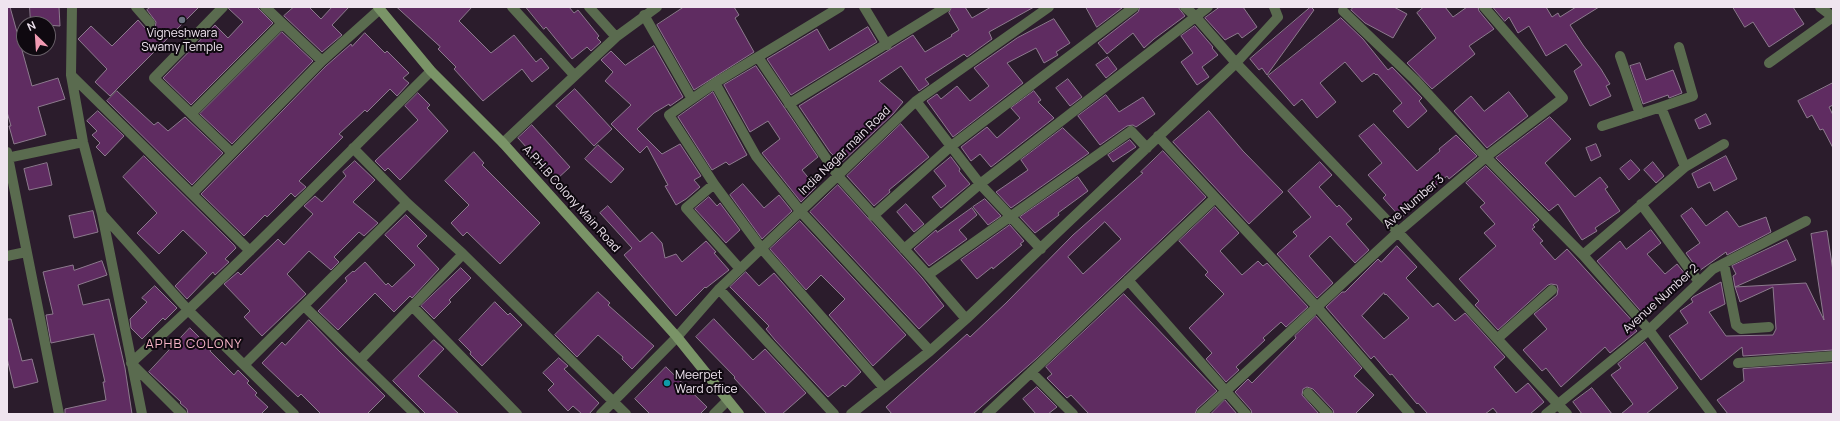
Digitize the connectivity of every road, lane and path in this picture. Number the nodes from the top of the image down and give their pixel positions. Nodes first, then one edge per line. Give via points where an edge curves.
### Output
1 (72, 7) edge
2 (136, 7) edge
3 (223, 7) edge
4 (265, 7) edge
5 (512, 7) edge
6 (589, 7) edge
7 (657, 7) edge
8 (840, 7) edge
9 (864, 7) edge
10 (946, 7) edge
11 (1049, 7) edge
12 (1134, 7) edge
13 (1185, 7) edge
14 (1208, 7) edge
15 (1274, 7) edge
16 (1484, 7) edge
17 (1820, 7) edge
18 (379, 8) edge
19 (1343, 10) dead end
20 (644, 15) junction
21 (1196, 16) junction
22 (1833, 17) edge
23 (150, 23) dead end
24 (282, 23) junction
25 (616, 37) junction
26 (887, 45) junction
27 (1679, 47) dead end
28 (1620, 56) dead end
29 (758, 57) junction
30 (322, 61) junction
31 (1236, 63) junction
32 (1769, 63) dead end
33 (432, 71) junction
34 (72, 75) junction
35 (574, 75) junction
36 (715, 83) junction
37 (692, 99) junction
38 (916, 102) junction
39 (789, 104) junction
40 (1661, 107) junction
41 (192, 113) junction
42 (1640, 114) junction
43 (1602, 126) dead end
44 (1158, 136) junction
45 (83, 142) junction
46 (503, 143) junction
47 (1724, 144) dead end
48 (950, 147) junction
49 (353, 148) junction
50 (1147, 148) junction
51 (232, 153) junction
52 (8, 156) edge
53 (1486, 157) junction
54 (1685, 166) junction
55 (838, 176) junction
56 (714, 184) junction
57 (980, 184) junction
58 (192, 194) junction
59 (1216, 198) junction
60 (407, 203) junction
61 (1641, 204) junction
62 (801, 212) junction
63 (102, 214) junction
64 (873, 216) junction
65 (1010, 217) junction
66 (1806, 221) dead end
67 (1398, 232) junction
68 (904, 249) junction
69 (1041, 249) junction
70 (762, 250) junction
71 (250, 251) junction
72 (26, 252) junction
73 (463, 254) junction
74 (1583, 254) junction
75 (7, 256) edge
76 (1724, 264) junction
77 (740, 269) junction
78 (928, 275) junction
79 (1128, 280) junction
80 (1699, 282) junction
81 (719, 289) junction
82 (1552, 290) dead end
83 (304, 306) junction
84 (413, 307) junction
85 (1316, 307) junction
86 (189, 311) junction
87 (966, 320) junction
88 (1769, 327) dead end
89 (1648, 330) junction
90 (677, 337) junction
91 (1498, 338) junction
92 (930, 352) junction
93 (1833, 356) edge
94 (360, 360) junction
95 (130, 363) junction
96 (1738, 363) dead end
97 (244, 365) junction
98 (1031, 372) junction
99 (884, 388) junction
100 (1226, 391) junction
101 (1308, 393) dead end
102 (614, 401) junction
103 (727, 401) junction
104 (1558, 403) junction
105 (59, 414) edge
106 (142, 414) edge
107 (182, 414) edge
108 (294, 414) edge
109 (415, 414) edge
110 (517, 414) edge
111 (601, 414) edge
112 (626, 414) edge
113 (714, 414) edge
114 (739, 414) edge
115 (834, 414) edge
116 (851, 414) edge
117 (986, 414) edge
118 (1073, 414) edge
119 (1201, 414) edge
120 (1246, 414) edge
121 (1328, 414) edge
122 (1410, 414) edge
123 (1546, 414) edge
124 (1567, 414) edge
125 (1712, 414) edge

1 - 34 street
2 - 23 street
3 - 41 street via 154,78
4 - 24 street
5 - 35 street
6 - 25 street
7 - 20 street
8 - 29 street
9 - 26 street
10 - 26 street
11 - 38 street, India Nagar main Road
12 - 48 street
13 - 21 street
14 - 21 street
15 - 31 street via 1278,17
16 - 53 street, Ave Number 3 via 1562,98
17 - 22 street
18 - 30 street
18 - 33 street, A.P.H.B Colony Main Road
19 - 53 street via 1415,80
20 - 25 street
20 - 37 street
21 - 31 street
21 - 57 street
22 - 32 street
24 - 30 street
24 - 41 street
25 - 35 street
26 - 39 street
27 - 40 street via 1693,96
28 - 42 street
29 - 36 street
29 - 39 street
30 - 51 street
31 - 44 street
31 - 67 street
33 - 46 street, A.P.H.B Colony Main Road
33 - 49 street
34 - 45 street
34 - 58 street
35 - 46 street
36 - 37 street
36 - 62 street via 756,156
37 - 56 street via 669,115
38 - 48 street
38 - 55 street, India Nagar main Road
39 - 55 street
40 - 42 street
40 - 54 street
41 - 51 street
42 - 43 street
44 - 50 street
44 - 59 street
45 - 52 street
45 - 63 street
46 - 90 street, A.P.H.B Colony Main Road
47 - 54 street
48 - 57 street
48 - 64 street
49 - 60 street
49 - 71 street
50 - 65 street via 1131,131
50 - 69 street
51 - 58 street
52 - 72 street
53 - 67 street, Ave Number 3
53 - 74 street
54 - 61 street
55 - 62 street, India Nagar main Road
55 - 64 street
56 - 70 street
56 - 77 street via 686,208
57 - 65 street
57 - 68 street
58 - 71 street
59 - 79 street
59 - 85 street
60 - 73 street
60 - 83 street
61 - 74 street
61 - 80 street
62 - 70 street, India Nagar main Road
62 - 92 street
63 - 86 street
63 - 95 street
64 - 68 street
65 - 69 street
65 - 78 street
66 - 76 street, Avenue Number 2
67 - 85 street, Ave Number 3
67 - 91 street
68 - 78 street
69 - 87 street
70 - 77 street, India Nagar main Road
70 - 99 street
71 - 86 street
72 - 75 street
72 - 105 street
73 - 84 street
73 - 102 street
74 - 89 street
76 - 80 street, Avenue Number 2 via 1713,269
76 - 88 street via 1736,325 1741,329
77 - 81 street, India Nagar main Road
78 - 87 street
79 - 98 street
79 - 100 street
80 - 89 street, Avenue Number 2
81 - 90 street, India Nagar main Road
81 - 115 street
82 - 91 street
83 - 94 street
83 - 97 street
84 - 94 street
84 - 110 street
85 - 100 street, Ave Number 3
85 - 122 street
86 - 95 street
86 - 97 street
87 - 92 street
89 - 104 street, Avenue Number 2
89 - 125 street
90 - 102 street, India Nagar main Road
90 - 103 street, A.P.H.B Colony Main Road
91 - 104 street
92 - 99 street
93 - 96 street
94 - 109 street
95 - 106 street
95 - 107 street
97 - 108 street
98 - 117 street
98 - 118 street
99 - 116 street
100 - 119 street, Ave Number 3
100 - 120 street
101 - 121 street
102 - 111 street, India Nagar main Road
102 - 112 street
103 - 113 street
103 - 114 street, A.P.H.B Colony Main Road
104 - 123 street, Avenue Number 2
104 - 124 street

